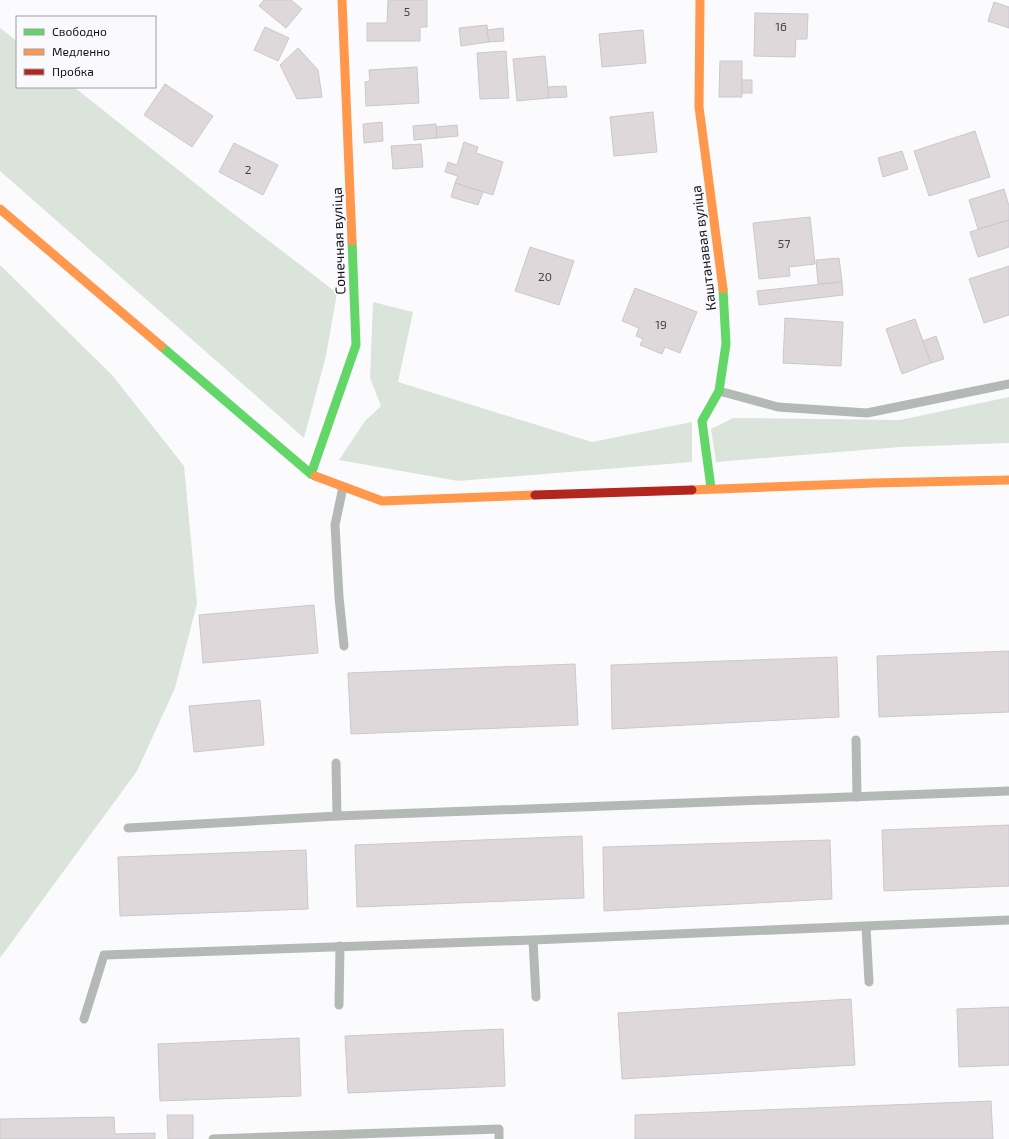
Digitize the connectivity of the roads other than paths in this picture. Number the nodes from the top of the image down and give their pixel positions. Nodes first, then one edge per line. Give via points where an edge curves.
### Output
1 (342, 0) edge
2 (700, 0) edge
3 (0, 209) edge
4 (1009, 384) edge
5 (719, 391) junction
6 (310, 474) junction
7 (1009, 480) edge
8 (344, 487) junction
9 (711, 488) junction
10 (344, 646) dead end
11 (856, 740) dead end
12 (336, 763) dead end
13 (1009, 791) edge
14 (857, 797) junction
15 (337, 816) junction
16 (128, 828) dead end
17 (1009, 920) edge
18 (866, 927) junction
19 (533, 940) junction
20 (340, 946) junction
21 (869, 982) dead end
22 (536, 997) dead end
23 (339, 1005) dead end
24 (84, 1019) dead end
25 (213, 1139) edge
26 (499, 1139) edge

1 - 6 main road, Сонечная вуліца via 356,345
2 - 5 main road, Каштанавая вуліца via 699,107 723,290 726,344
3 - 6 main road
4 - 5 lane via 867,413 778,407
5 - 9 main road, Каштанавая вуліца via 702,421
6 - 8 main road
7 - 9 main road
8 - 9 main road via 382,502
8 - 10 lane via 335,526
11 - 14 lane
12 - 15 lane
13 - 14 lane
14 - 15 lane
15 - 16 lane
17 - 18 lane
18 - 19 lane
18 - 21 lane
19 - 20 lane
19 - 22 lane
20 - 23 lane
20 - 24 lane via 104,955
25 - 26 lane via 498,1130

